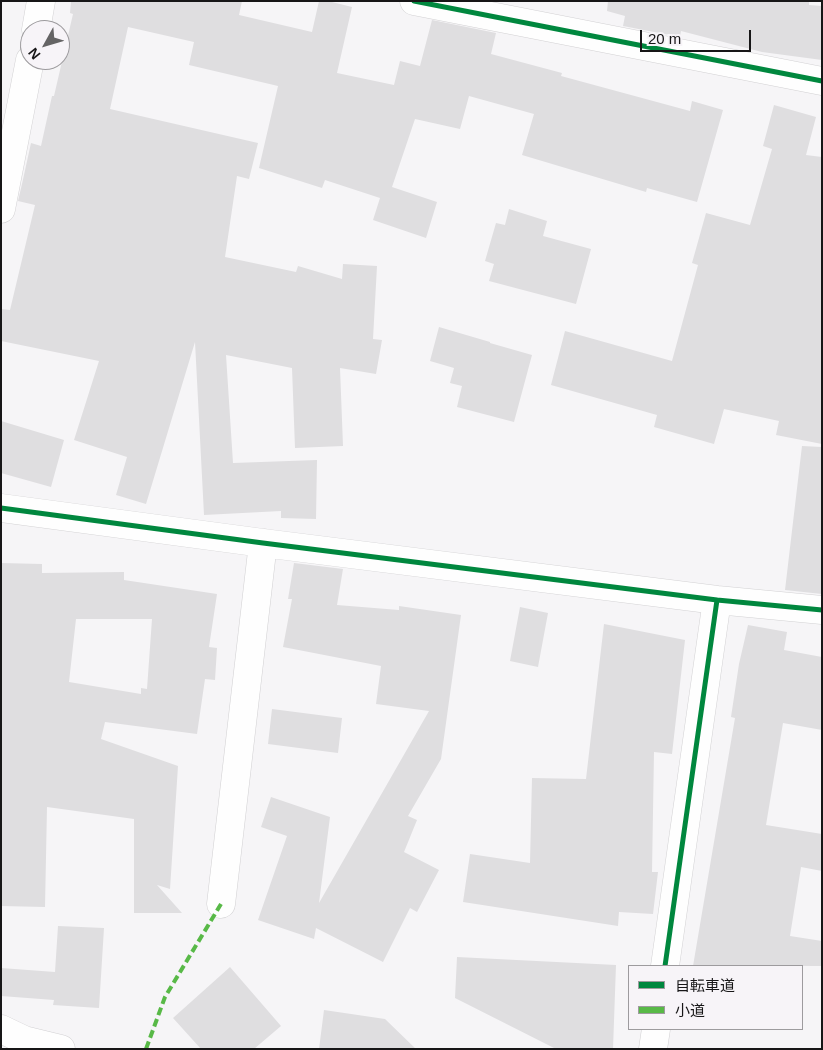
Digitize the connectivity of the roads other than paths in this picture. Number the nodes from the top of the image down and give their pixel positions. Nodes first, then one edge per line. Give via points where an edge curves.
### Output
1 (41, 1) edge
2 (414, 1) edge
3 (526, 12) edge
4 (38, 20) edge
5 (28, 70) edge
6 (822, 81) edge
7 (1, 209) edge
8 (1, 508) edge
9 (263, 543) junction
10 (717, 600) junction
11 (822, 610) edge
12 (221, 904) dead end
13 (665, 965) edge
14 (656, 1030) edge
15 (17, 1039) edge
16 (61, 1049) edge
17 (653, 1049) edge

1 - 4 street
2 - 3 street
3 - 6 street
5 - 7 street
8 - 9 street
9 - 10 street
9 - 12 street
10 - 11 street
10 - 13 street
14 - 17 street
15 - 16 street

